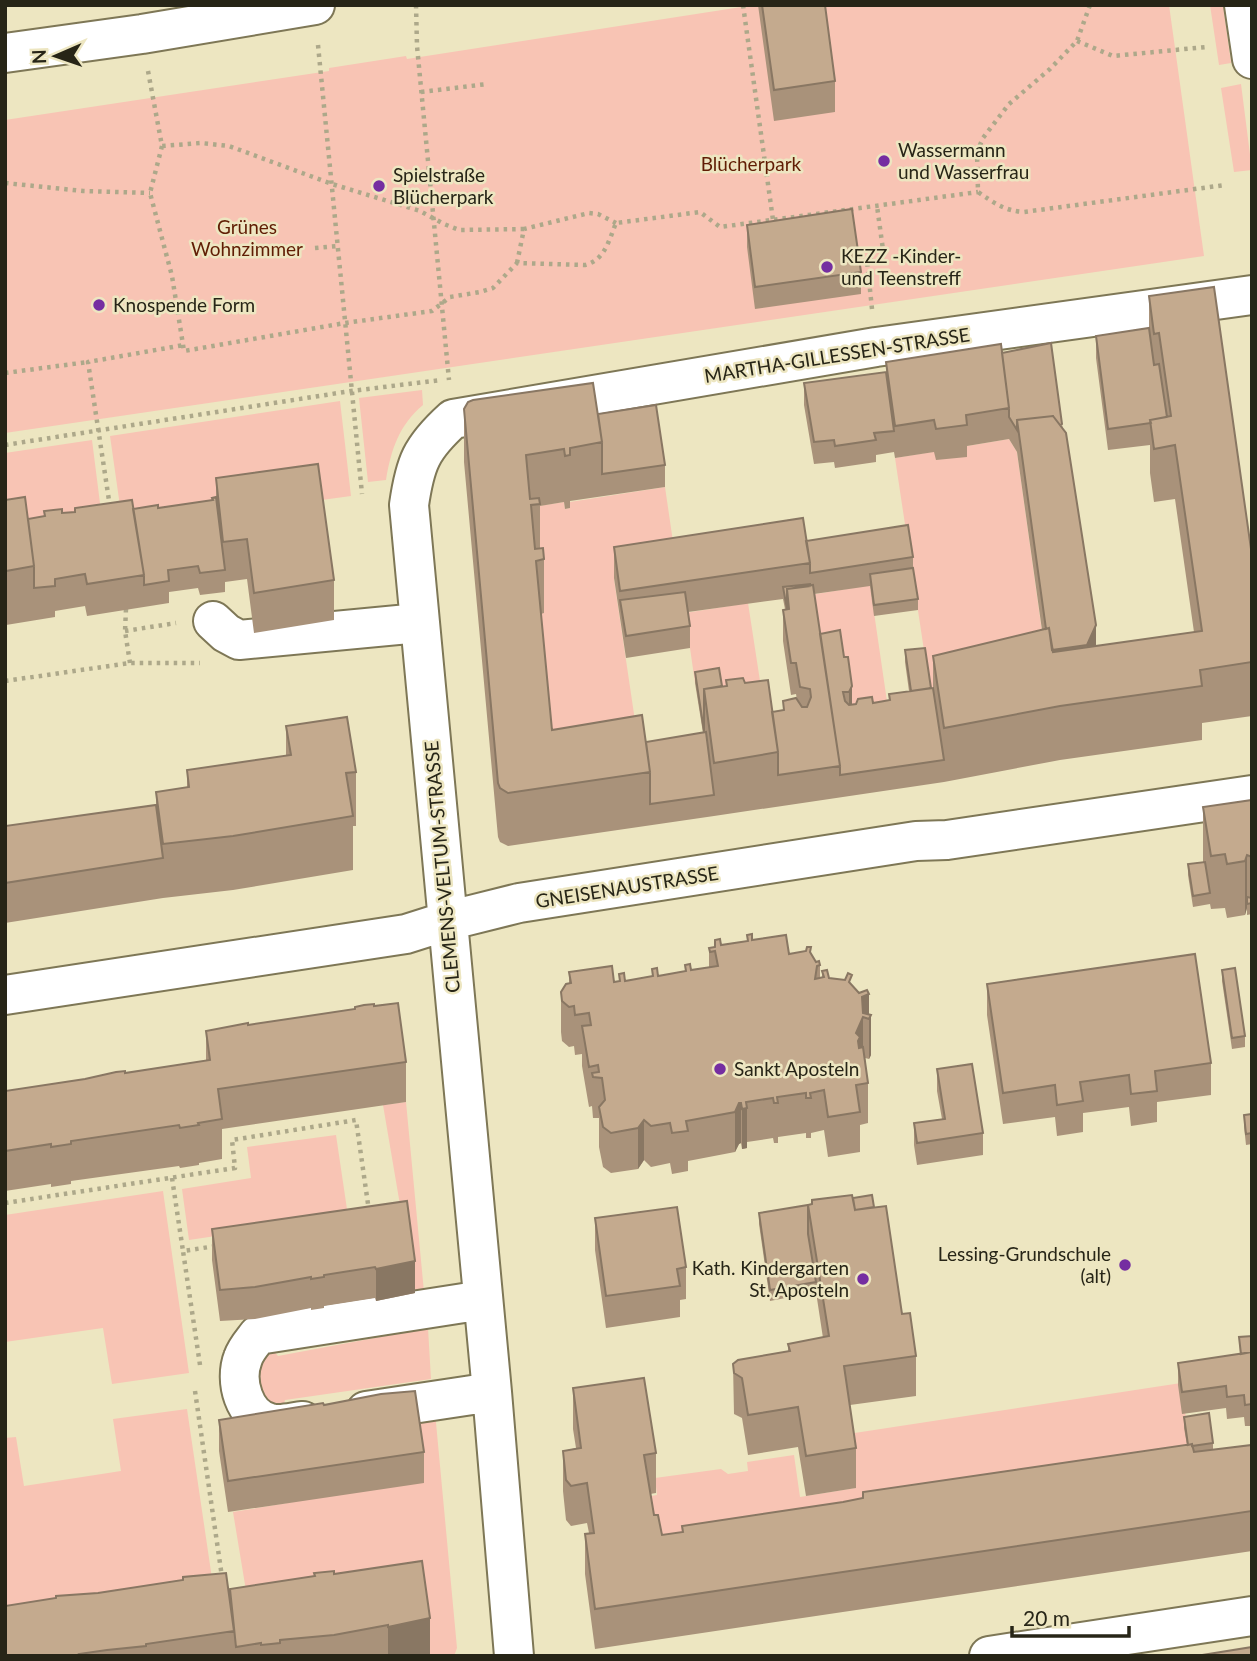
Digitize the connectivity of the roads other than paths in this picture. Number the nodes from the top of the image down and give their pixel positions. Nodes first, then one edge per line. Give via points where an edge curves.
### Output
1 (314, 5) edge
2 (1244, 5) edge
3 (5, 53) edge
4 (1252, 59) edge
5 (1252, 295) edge
6 (442, 429) joint
7 (213, 621) dead end
8 (419, 623) junction
9 (1252, 795) edge
10 (447, 921) junction
11 (5, 995) edge
12 (483, 1300) junction
13 (492, 1392) junction
14 (1252, 1616) edge
15 (514, 1656) edge
16 (989, 1656) edge

1 - 3 street
2 - 4 street
5 - 6 street, MARTHA-GILLESSEN-STRASSE via 876,347
6 - 8 street, CLEMENS-VELTUM-STRASSE via 414,472 409,505
7 - 8 street via 239,640
8 - 10 street, CLEMENS-VELTUM-STRASSE
9 - 10 street, GNEISENAUSTRASSE via 769,864 519,904
10 - 11 street, GNEISENAUSTRASSE via 406,934
10 - 12 street, CLEMENS-VELTUM-STRASSE
12 - 13 street, CLEMENS-VELTUM-STRASSE
12 - 13 street via 258,1335 242,1360 240,1384 252,1413 271,1424
13 - 15 street, CLEMENS-VELTUM-STRASSE
14 - 16 street

